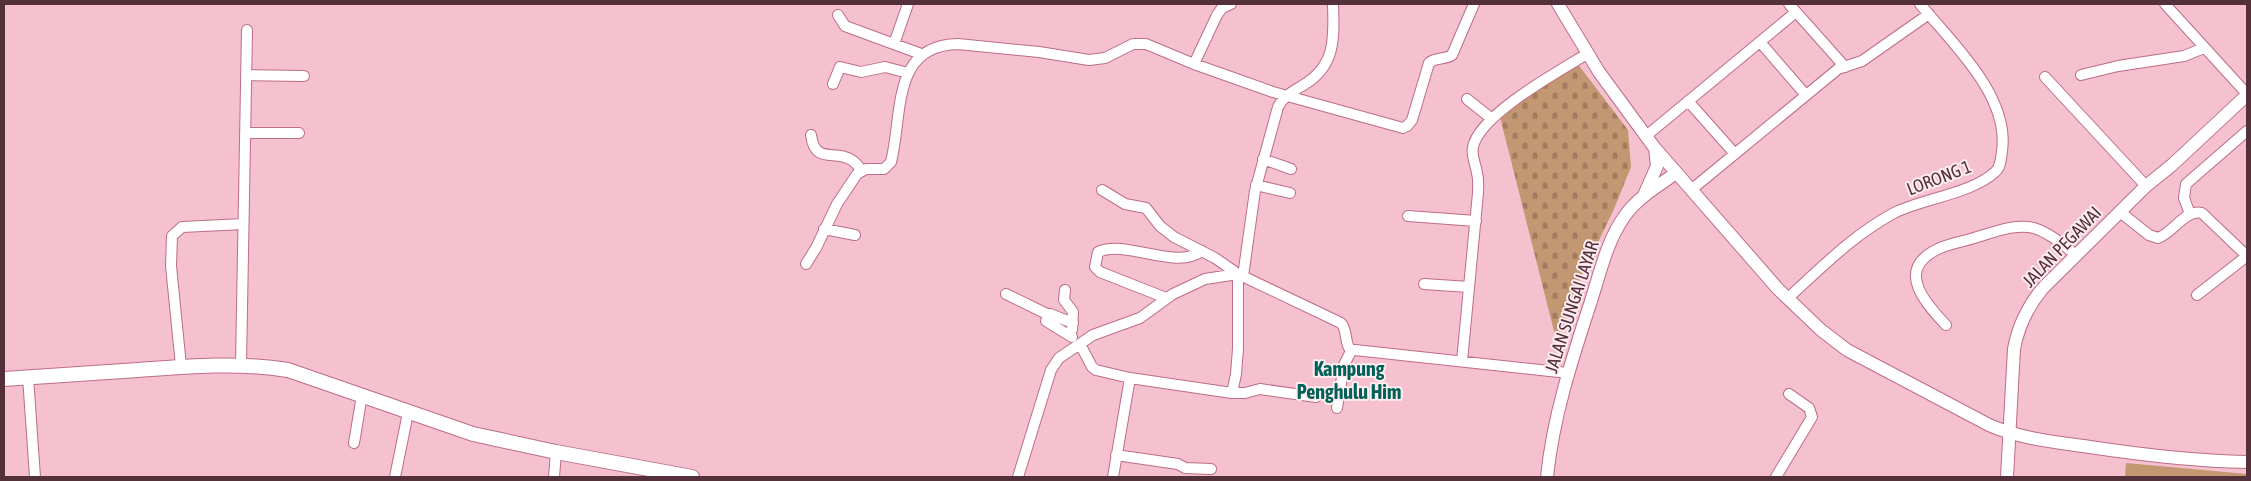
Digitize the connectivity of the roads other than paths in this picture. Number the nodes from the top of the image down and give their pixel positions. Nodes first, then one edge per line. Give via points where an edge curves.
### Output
1 (908, 4) edge
2 (1231, 4) edge
3 (1333, 4) edge
4 (1474, 4) edge
5 (1558, 4) edge
6 (1920, 4) edge
7 (2166, 4) edge
8 (1793, 8) edge
9 (1929, 14) junction
10 (838, 15) dead end
11 (247, 30) dead end
12 (1760, 42) junction
13 (894, 44) junction
14 (2204, 48) junction
15 (921, 54) junction
16 (1587, 54) junction
17 (1194, 64) junction
18 (1845, 67) junction
19 (908, 73) junction
20 (246, 75) junction
21 (2081, 75) dead end
22 (304, 76) dead end
23 (2045, 77) dead end
24 (833, 84) dead end
25 (1805, 94) junction
26 (2247, 95) edge
27 (1285, 96) junction
28 (1467, 99) dead end
29 (1688, 101) junction
30 (1492, 119) junction
31 (2247, 131) edge
32 (245, 133) junction
33 (299, 133) dead end
34 (810, 135) dead end
35 (1646, 136) junction
36 (1654, 147) junction
37 (1735, 154) junction
38 (1263, 159) junction
39 (1290, 169) dead end
40 (861, 170) junction
41 (1676, 173) junction
42 (1256, 185) junction
43 (2146, 186) junction
44 (1102, 190) dead end
45 (1691, 190) junction
46 (1290, 194) dead end
47 (1643, 197) junction
48 (2120, 212) junction
49 (2190, 214) junction
50 (1408, 216) dead end
51 (1476, 221) junction
52 (243, 224) junction
53 (824, 229) junction
54 (855, 235) dead end
55 (1202, 251) junction
56 (2076, 255) junction
57 (2247, 256) edge
58 (806, 264) dead end
59 (1240, 275) junction
60 (1424, 284) dead end
61 (1469, 287) junction
62 (1065, 290) dead end
63 (1006, 294) dead end
64 (2198, 295) dead end
65 (1166, 298) junction
66 (1788, 298) junction
67 (1049, 315) junction
68 (1073, 324) junction
69 (1946, 325) dead end
70 (1074, 344) junction
71 (1351, 351) junction
72 (1462, 361) junction
73 (241, 364) junction
74 (181, 366) junction
75 (1568, 373) junction
76 (28, 377) junction
77 (1130, 378) junction
78 (4, 379) edge
79 (1232, 393) junction
80 (1788, 394) dead end
81 (362, 395) junction
82 (1316, 397) dead end
83 (1337, 408) dead end
84 (408, 413) junction
85 (2010, 433) junction
86 (354, 443) dead end
87 (556, 452) junction
88 (1116, 455) junction
89 (2247, 462) edge
90 (1211, 469) dead end
91 (1186, 473) edge
92 (35, 477) edge
93 (395, 477) edge
94 (554, 477) edge
95 (692, 477) edge
96 (1018, 477) edge
97 (1113, 477) edge
98 (1547, 477) edge
99 (1776, 477) edge
100 (2008, 477) edge

1 - 13 street
2 - 17 street via 1217,15
3 - 27 street via 1333,41 1325,68 1318,76
4 - 27 street via 1452,54 1429,63 1412,120 1407,126 1397,127
5 - 16 street
6 - 9 street, LORONG 1
7 - 14 street
8 - 12 street
8 - 18 street
9 - 18 street via 1862,61
9 - 66 street, LORONG 1 via 1979,77 1995,103 2004,136 2000,166 1973,185 1901,210 1865,231
10 - 13 street via 845,26
11 - 20 street
12 - 25 street
12 - 29 street
13 - 15 street
14 - 21 street via 2184,56
14 - 26 street
15 - 17 street via 938,46 958,44 1089,60 1105,58 1139,43
15 - 19 street
16 - 30 street via 1531,89
16 - 35 street
17 - 27 street
18 - 25 street
19 - 24 street via 885,67 861,72 840,67
19 - 40 street via 891,162 884,169
20 - 22 street
20 - 32 street
23 - 43 street
25 - 37 street
26 - 43 street, JALAN PEGAWAI
27 - 38 street via 1278,107
28 - 30 street
29 - 35 street
29 - 37 street
30 - 51 street via 1478,134 1472,148 1478,180
31 - 49 street via 2186,184 2184,198
32 - 33 street
32 - 52 street
34 - 40 street via 821,154 848,158
35 - 36 street
36 - 41 street
36 - 47 street via 1657,166
37 - 45 street
38 - 39 street
38 - 42 street
40 - 53 street
41 - 45 street
41 - 47 street, JALAN SUNGAI LAYAR
42 - 46 street
42 - 59 street
43 - 48 street, JALAN PEGAWAI
44 - 55 street via 1125,204 1146,208 1170,234
45 - 66 street
47 - 75 street, JALAN SUNGAI LAYAR via 1625,215 1608,248
48 - 49 street via 2149,235 2158,238
48 - 56 street, JALAN PEGAWAI
49 - 57 street via 2202,213
50 - 51 street
51 - 61 street
52 - 73 street
52 - 74 street via 182,227 172,236 171,266
53 - 54 street
53 - 58 street
55 - 59 street
55 - 65 street via 1192,256 1173,257 1121,249 1098,252 1095,267 1100,272
56 - 69 street via 2051,236 2033,228 1999,231 1935,250 1918,268 1917,287 1921,298
56 - 85 street, JALAN PEGAWAI via 2035,298 2018,333
57 - 64 street
59 - 65 street via 1204,280
59 - 71 street via 1341,324 1345,329 1345,342
59 - 79 street via 1238,350
60 - 61 street
61 - 72 street
62 - 68 street via 1064,300 1073,312
63 - 67 street
65 - 70 street via 1140,318 1102,330
66 - 85 street via 1821,330 1857,356
67 - 68 street
67 - 70 street via 1046,322
68 - 70 street
70 - 77 street via 1096,370
70 - 96 street via 1051,370
71 - 72 street
71 - 83 street via 1344,366
72 - 75 street
73 - 74 main road
73 - 81 main road via 288,370
74 - 76 main road
75 - 98 street, JALAN SUNGAI LAYAR via 1552,439
76 - 78 main road
76 - 92 street
77 - 79 street
77 - 88 street
79 - 82 street via 1260,389
80 - 99 street via 1809,408 1812,417
81 - 84 main road
81 - 86 street
84 - 87 main road via 473,434
84 - 93 street
85 - 89 street via 2181,459
85 - 100 street, JALAN PEGAWAI
87 - 94 street
87 - 95 main road
88 - 91 street via 1178,464
88 - 97 street
90 - 91 street

